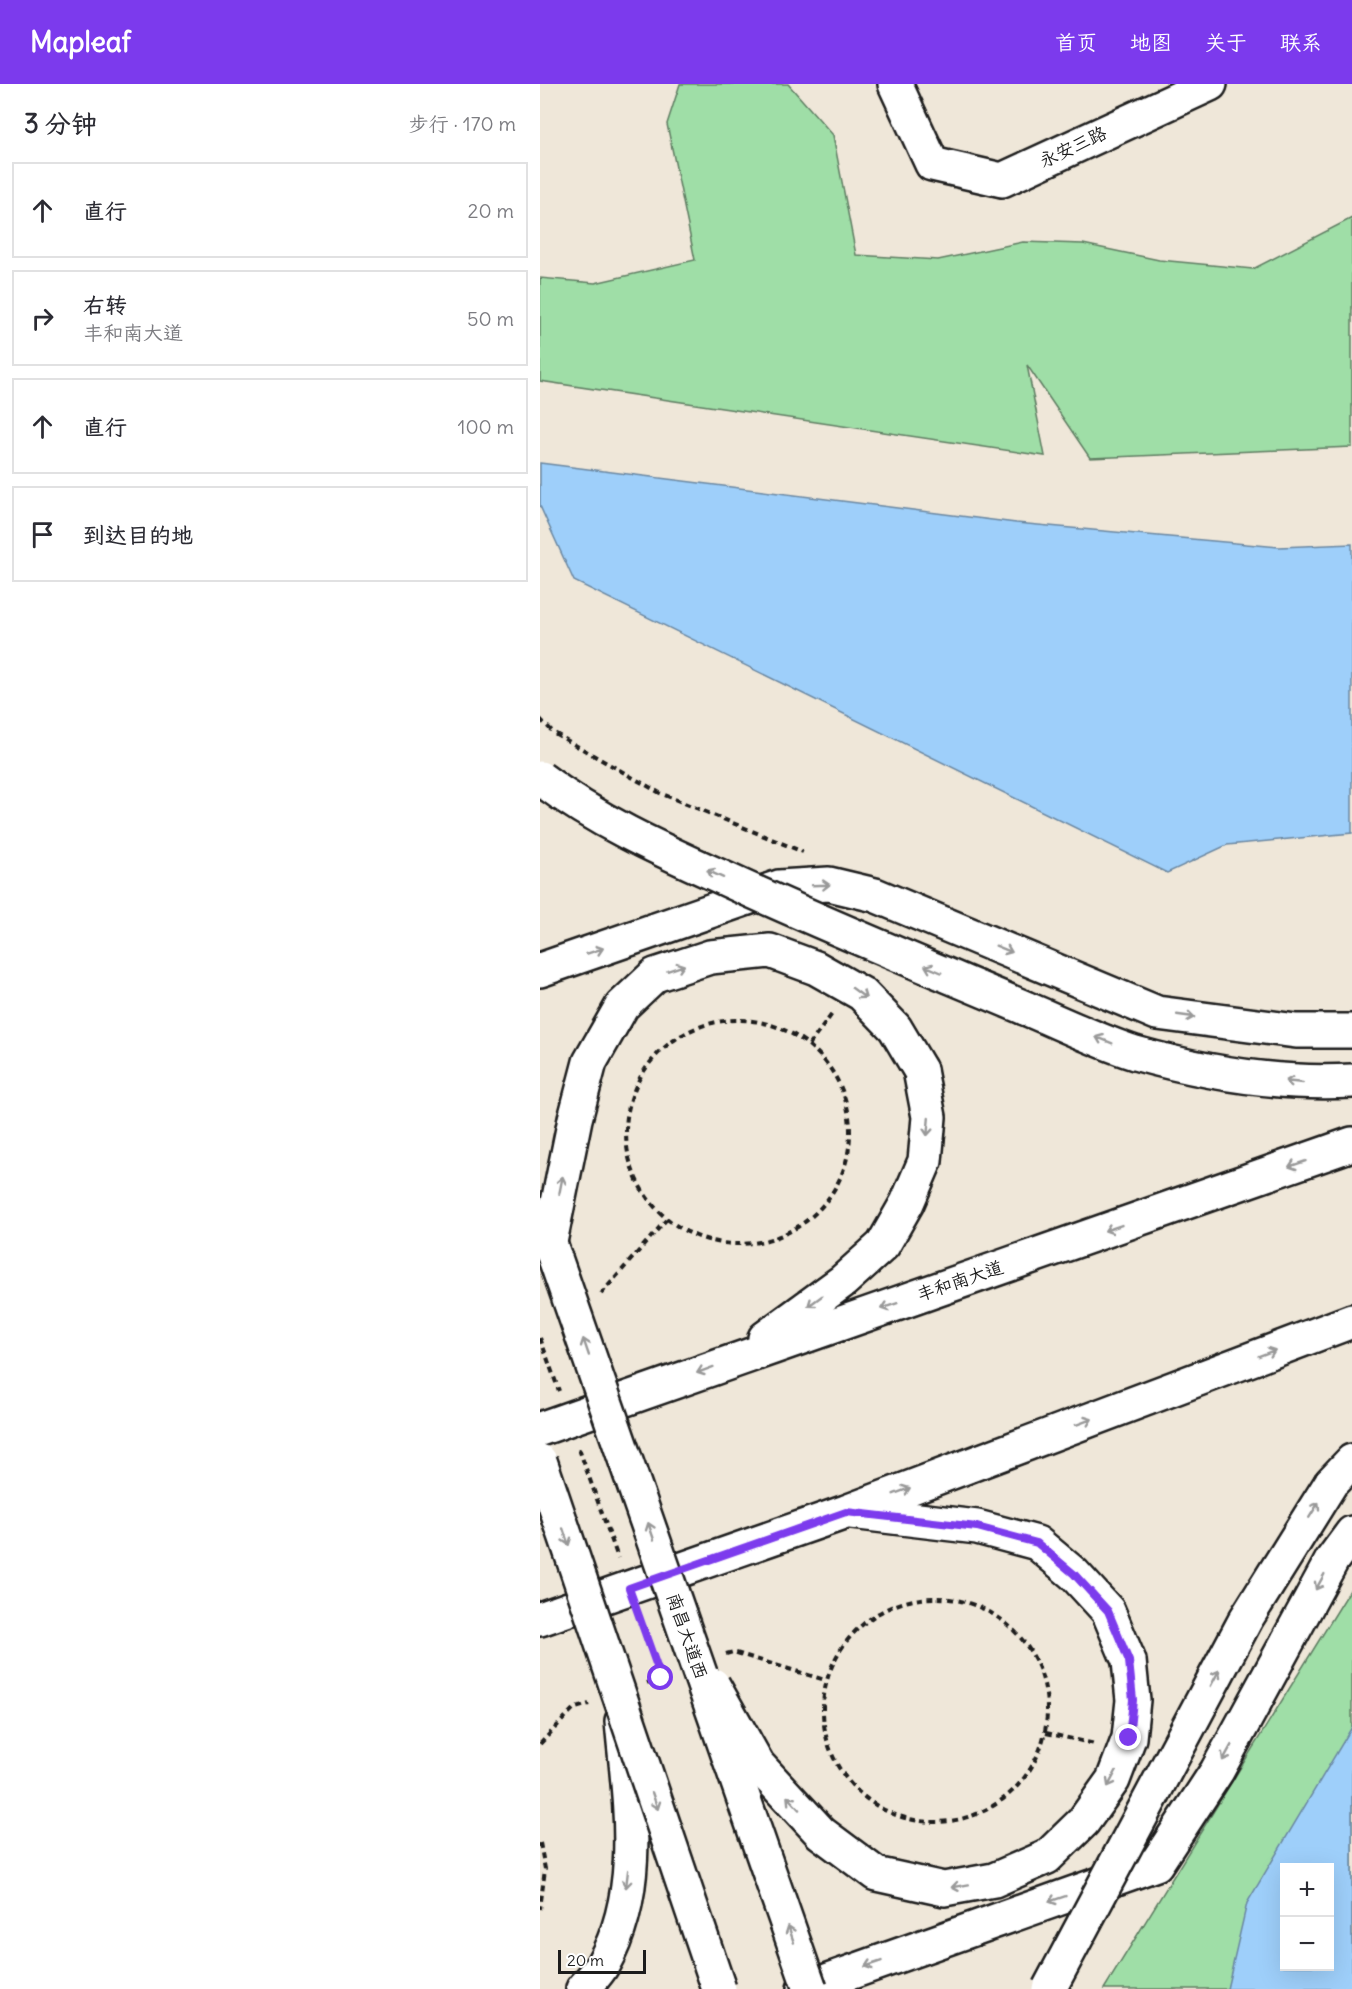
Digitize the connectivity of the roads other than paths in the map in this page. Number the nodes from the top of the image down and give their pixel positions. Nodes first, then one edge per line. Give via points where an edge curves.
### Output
1 (895, 84) edge
2 (1210, 84) edge
3 (540, 778) edge
4 (540, 970) edge
5 (1352, 1031) edge
6 (1352, 1081) edge
7 (1352, 1144) edge
8 (545, 1228) edge
9 (1352, 1322) edge
10 (736, 1359) junction
11 (554, 1424) edge
12 (540, 1461) edge
13 (1341, 1472) edge
14 (846, 1512) junction
15 (1352, 1533) edge
16 (540, 1619) edge
17 (690, 1643) junction
18 (619, 1695) junction
19 (583, 1989) edge
20 (719, 1989) edge
21 (804, 1989) edge
22 (810, 1989) edge
23 (1049, 1989) edge

1 - 2 main road, 永安三路 via 932,164 1002,180
6 -> 3 main road, bridge via 1310,1083 1222,1074 1134,1052 752,892 633,836
4 -> 5 main road via 779,887 830,884 875,895 1157,1012 1296,1031
7 -> 10 main road, 丰和南大道
8 -> 10 main road, bridge via 590,1062 622,1006 655,975 710,957 770,951 816,968 862,994 895,1028 920,1070 929,1117 925,1161 883,1245 843,1281
17 -> 8 main road, 南昌大道西, bridge
14 -> 9 main road
10 -> 11 main road, 丰和南大道
12 -> 18 main road, bridge
23 -> 13 main road, bridge via 1246,1619
14 - 16 main road
14 -> 17 main road, bridge via 977,1527 1037,1543 1074,1574 1108,1611 1129,1661 1133,1700 1129,1738 1113,1780 1083,1822 1047,1857 994,1880 944,1889 876,1874 821,1833 758,1765
15 -> 21 main road via 1332,1560 1217,1771 1156,1864
22 -> 17 main road, 南昌大道西, bridge
18 -> 19 main road, bridge via 631,1850 623,1912 603,1964
18 -> 20 main road, bridge

